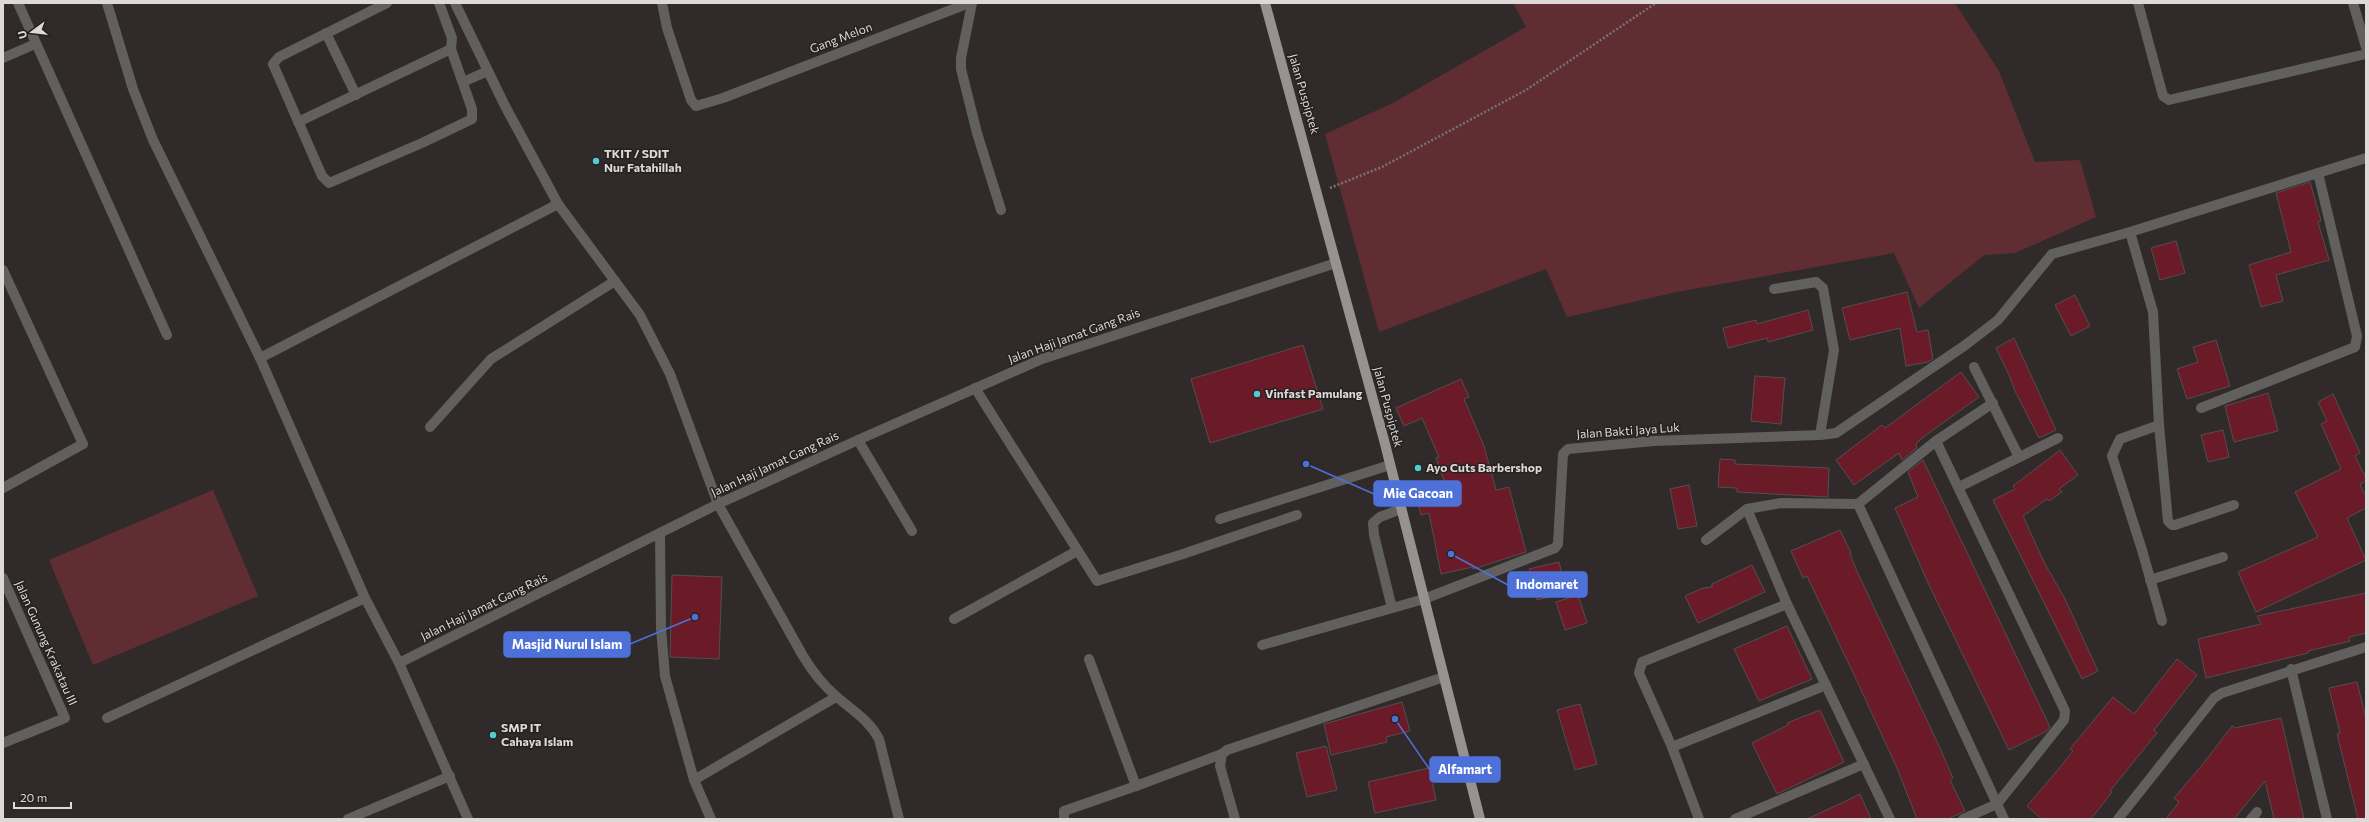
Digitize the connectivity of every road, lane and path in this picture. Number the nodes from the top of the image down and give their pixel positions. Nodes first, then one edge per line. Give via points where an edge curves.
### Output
1 (18, 3) edge
2 (107, 3) edge
3 (387, 3) edge
4 (439, 3) edge
5 (455, 3) edge
6 (662, 3) edge
7 (970, 3) edge
8 (1265, 3) edge
9 (1656, 3) edge
10 (2138, 3) edge
11 (2353, 3) edge
12 (326, 33) junction
13 (35, 44) junction
14 (2366, 47) edge
15 (451, 49) junction
16 (2366, 54) edge
17 (3, 58) edge
18 (488, 71) junction
19 (463, 82) junction
20 (356, 94) junction
21 (298, 122) junction
22 (2366, 158) edge
23 (2318, 173) junction
24 (1338, 185) dead end
25 (558, 204) junction
26 (1001, 210) dead end
27 (2130, 232) junction
28 (1336, 263) junction
29 (3, 270) edge
30 (615, 281) junction
31 (1774, 289) dead end
32 (167, 335) dead end
33 (260, 358) junction
34 (1974, 367) dead end
35 (975, 388) junction
36 (1993, 403) junction
37 (2201, 408) dead end
38 (2159, 425) junction
39 (430, 427) dead end
40 (1820, 435) junction
41 (2058, 438) dead end
42 (858, 440) junction
43 (1936, 441) junction
44 (2019, 457) junction
45 (1390, 464) junction
46 (1959, 487) junction
47 (3, 488) edge
48 (718, 504) junction
49 (1858, 504) junction
50 (2234, 505) dead end
51 (1747, 509) junction
52 (1401, 510) junction
53 (1297, 515) dead end
54 (1220, 519) dead end
55 (912, 531) dead end
56 (660, 534) junction
57 (1706, 540) dead end
58 (1077, 551) junction
59 (2223, 557) dead end
60 (3, 578) edge
61 (2150, 580) junction
62 (365, 598) junction
63 (1424, 599) junction
64 (1787, 604) junction
65 (1392, 608) junction
66 (954, 619) dead end
67 (2162, 622) dead end
68 (1262, 646) dead end
69 (2366, 647) edge
70 (1089, 659) dead end
71 (399, 663) junction
72 (2291, 669) junction
73 (1444, 677) junction
74 (1826, 685) junction
75 (836, 696) junction
76 (107, 718) dead end
77 (3, 743) edge
78 (1672, 747) junction
79 (1222, 754) junction
80 (1864, 764) junction
81 (450, 776) junction
82 (694, 780) junction
83 (1136, 786) junction
84 (1997, 804) junction
85 (348, 819) edge
86 (468, 819) edge
87 (710, 819) edge
88 (898, 819) edge
89 (1064, 819) edge
90 (1235, 819) edge
91 (1480, 819) edge
92 (1699, 819) edge
93 (1735, 819) edge
94 (1890, 819) edge
95 (1963, 819) edge
96 (2004, 819) edge
97 (2118, 819) edge
98 (2327, 819) edge

1 - 13 street
2 - 33 street via 128,75 150,134
3 - 12 street
4 - 15 street via 452,38
5 - 18 street
6 - 7 street, Gang Melon via 667,28 693,104 700,105
7 - 26 street via 960,58 961,69 977,134
8 - 28 main road, Jalan Puspiptek
9 - 24 path via 1526,90 1382,167
10 - 16 street via 2163,96 2169,100
11 - 14 street
12 - 20 street
12 - 21 street via 279,57 273,64
13 - 17 street
13 - 32 street
15 - 19 street
15 - 20 street
18 - 19 street
18 - 25 street
19 - 21 street via 474,115 472,119 332,183 322,176
20 - 21 street
22 - 23 street
23 - 27 street
23 - 37 street via 2357,336 2355,347
25 - 30 street
25 - 33 street
27 - 38 street via 2153,312
27 - 40 street via 2052,254 1998,320 1842,430 1830,435
28 - 35 street, Jalan Haji Jamat Gang Rais via 1070,350
28 - 45 main road, Jalan Puspiptek
29 - 47 street via 84,444
30 - 39 street via 491,359
30 - 48 street via 640,315 670,374
31 - 40 street via 1816,282 1823,288 1834,350
33 - 62 street
34 - 36 street
35 - 42 street, Jalan Haji Jamat Gang Rais
35 - 58 street
36 - 43 street
36 - 44 street
38 - 50 street via 2170,523 2175,525
38 - 61 street via 2120,439 2112,456
40 - 63 street, Jalan Bakti Jaya Luk via 1654,441 1568,449 1563,454 1557,547
41 - 44 street
42 - 48 street, Jalan Haji Jamat Gang Rais
42 - 55 street
43 - 46 street
43 - 49 street
44 - 46 street
45 - 52 main road, Jalan Puspiptek
45 - 54 street
46 - 84 street via 2065,712 2064,720
48 - 56 street, Jalan Haji Jamat Gang Rais
48 - 75 street via 809,666
49 - 51 street via 1781,502
49 - 84 street
51 - 57 street
51 - 64 street
52 - 63 main road, Jalan Puspiptek
52 - 65 street via 1380,517 1373,523
53 - 58 street via 1100,581 1095,580
56 - 71 street, Jalan Haji Jamat Gang Rais
56 - 82 street via 664,665
58 - 66 street
59 - 61 street
60 - 77 street, Jalan Gunung Krakatau III via 65,718
61 - 67 street
62 - 71 street
62 - 76 street
63 - 65 street
63 - 73 main road, Jalan Puspiptek
64 - 74 street
64 - 78 street via 1642,662 1638,673
65 - 68 street
69 - 72 street
70 - 83 street
71 - 81 street
72 - 97 street via 2214,698
72 - 98 street
73 - 79 street via 1240,745
73 - 91 main road, Jalan Puspiptek
74 - 78 street
74 - 80 street
75 - 82 street
75 - 88 street via 873,728 879,739
78 - 92 street
79 - 83 street
79 - 90 street via 1220,766
80 - 93 street
80 - 94 street
81 - 85 street
81 - 86 street
82 - 87 street
83 - 89 street via 1064,811
84 - 95 street
84 - 96 street

